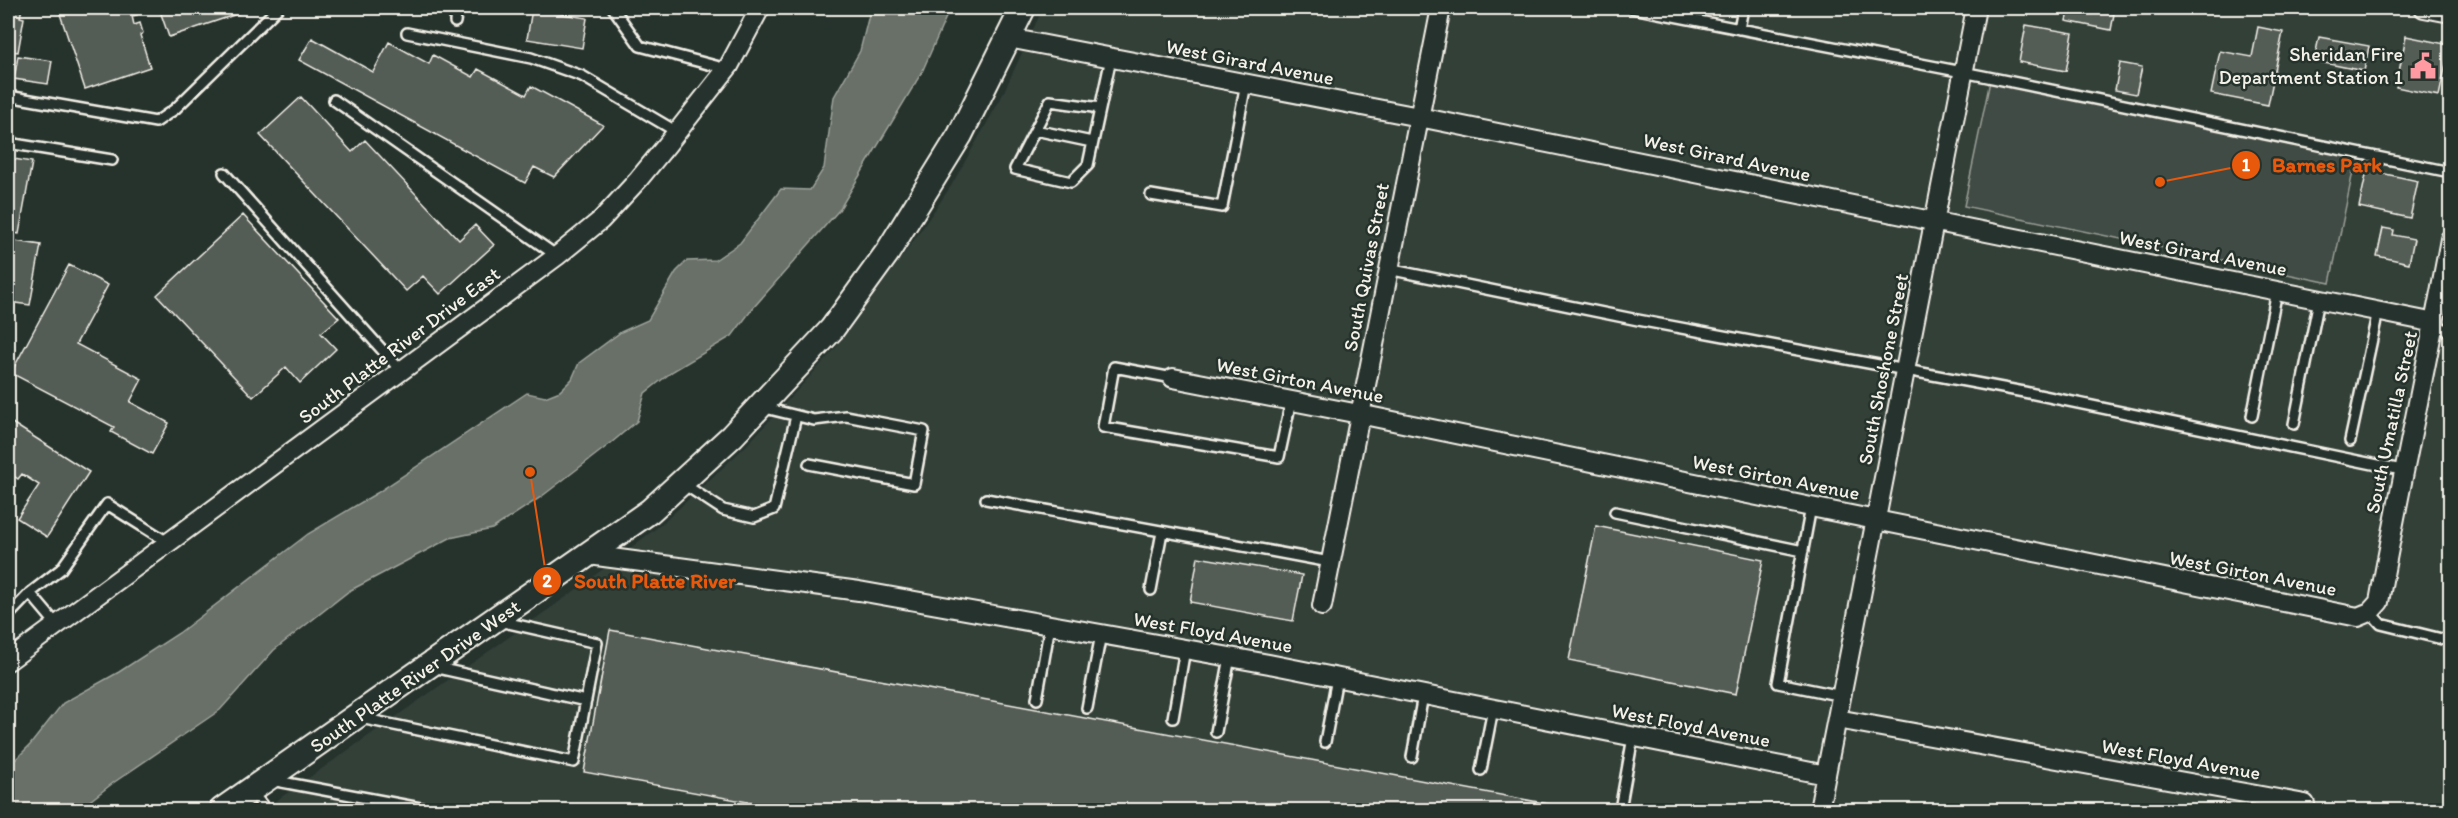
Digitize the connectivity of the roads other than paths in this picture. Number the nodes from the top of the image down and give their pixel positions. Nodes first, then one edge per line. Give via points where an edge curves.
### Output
1 (278, 8) edge
2 (458, 8) edge
3 (613, 8) edge
4 (760, 8) edge
5 (1023, 8) edge
6 (1441, 8) edge
7 (1632, 8) edge
8 (1743, 8) edge
9 (1976, 8) edge
10 (2424, 8) edge
11 (2451, 13) edge
12 (455, 22) dead end
13 (1738, 29) junction
14 (407, 33) dead end
15 (1009, 38) junction
16 (1110, 58) junction
17 (727, 69) junction
18 (1964, 72) junction
19 (1246, 84) junction
20 (8, 96) edge
21 (334, 100) dead end
22 (1100, 108) junction
23 (1419, 117) junction
24 (1035, 129) junction
25 (677, 132) junction
26 (1092, 142) junction
27 (8, 143) edge
28 (112, 160) dead end
29 (224, 172) dead end
30 (2451, 172) edge
31 (1151, 195) dead end
32 (1934, 223) junction
33 (2451, 239) edge
34 (557, 256) junction
35 (1388, 269) junction
36 (2277, 291) junction
37 (2319, 300) junction
38 (2378, 312) junction
39 (2440, 327) edge
40 (1905, 370) junction
41 (401, 371) junction
42 (1173, 378) joint
43 (1291, 401) junction
44 (760, 407) junction
45 (1359, 414) junction
46 (796, 416) junction
47 (2252, 416) dead end
48 (2294, 424) dead end
49 (2350, 441) dead end
50 (809, 464) dead end
51 (2402, 470) junction
52 (682, 483) junction
53 (986, 499) dead end
54 (1811, 507) junction
55 (1615, 512) dead end
56 (1876, 519) junction
57 (1162, 532) junction
58 (169, 543) junction
59 (1803, 551) junction
60 (589, 555) junction
61 (1330, 562) junction
62 (1151, 590) dead end
63 (30, 593) junction
64 (1322, 606) dead end
65 (2370, 612) junction
66 (8, 616) edge
67 (494, 620) junction
68 (57, 625) junction
69 (1050, 626) junction
70 (1101, 634) junction
71 (2451, 641) edge
72 (1185, 649) junction
73 (1230, 657) junction
74 (8, 661) edge
75 (428, 666) junction
76 (1337, 678) junction
77 (1424, 695) junction
78 (1842, 696) junction
79 (1037, 699) dead end
80 (586, 701) junction
81 (1087, 708) dead end
82 (1493, 709) junction
83 (356, 717) junction
84 (1173, 718) dead end
85 (1837, 719) junction
86 (1216, 732) dead end
87 (1633, 737) junction
88 (1325, 742) dead end
89 (1412, 757) dead end
90 (1481, 770) dead end
91 (1826, 775) junction
92 (259, 785) junction
93 (1621, 804) dead end
94 (2305, 804) dead end
95 (222, 810) edge
96 (266, 810) edge
97 (431, 810) edge
98 (1819, 810) edge

1 - 20 lane via 175,109 156,122
2 - 12 lane
3 - 17 lane via 640,46
4 - 17 street, South Platte River Drive East
5 - 15 street, South Platte River Drive West
6 - 23 street, South Quivas Street
7 - 13 lane
8 - 13 lane
9 - 18 street, South Shoshone Street
10 - 11 street
13 - 18 lane
14 - 25 lane via 531,58 582,76
15 - 16 street, West Girard Avenue
15 - 44 street, South Platte River Drive West via 960,135 887,253 832,329
16 - 19 street, West Girard Avenue
16 - 22 lane
17 - 25 street, South Platte River Drive East
18 - 30 lane
18 - 32 street, South Shoshone Street
19 - 23 street, West Girard Avenue
19 - 31 lane via 1222,207
21 - 34 lane
22 - 24 lane via 1050,100
22 - 26 lane
23 - 32 street, West Girard Avenue
23 - 35 street, South Quivas Street
24 - 26 lane
24 - 26 lane via 1015,169 1071,182 1088,165
25 - 34 street, South Platte River Drive East via 601,220
27 - 28 lane
29 - 41 lane
32 - 36 street, West Girard Avenue
32 - 40 street, South Shoshone Street
33 - 39 street, South Umatilla Street
34 - 41 street, South Platte River Drive East
35 - 40 lane
35 - 45 street, South Quivas Street
36 - 37 street, West Girard Avenue
36 - 47 lane
37 - 38 street, West Girard Avenue
37 - 48 lane
38 - 39 street, West Girard Avenue
38 - 49 lane
39 - 51 street, South Umatilla Street
40 - 51 lane
40 - 56 street, South Shoshone Street
41 - 58 street, South Platte River Drive East
42 - 43 street, West Girton Avenue
42 - 43 lane via 1114,367 1103,427 1279,457
43 - 45 street, West Girton Avenue
44 - 46 lane
44 - 52 street, South Platte River Drive West
45 - 54 street, West Girton Avenue
45 - 61 street, South Quivas Street
46 - 50 lane via 814,420 846,416 924,431 914,484
46 - 52 lane via 774,509 754,517 723,510
51 - 65 street, South Umatilla Street via 2379,602
52 - 60 street, South Platte River Drive West
53 - 57 lane
54 - 56 street, West Girton Avenue
54 - 59 lane
55 - 59 lane
56 - 65 street, West Girton Avenue via 2358,617
56 - 78 street, South Shoshone Street
57 - 61 lane
57 - 62 lane
58 - 63 lane via 107,504 61,569
58 - 68 street, South Platte River Drive East
59 - 78 lane via 1778,683
60 - 67 street, South Platte River Drive West
60 - 69 street, West Floyd Avenue via 859,591
61 - 64 street, South Quivas Street
63 - 66 lane
63 - 68 lane
65 - 71 lane via 2381,624
67 - 75 street, South Platte River Drive West
67 - 80 lane via 597,644
68 - 74 street, South Platte River Drive East
69 - 70 street, West Floyd Avenue
69 - 79 lane
70 - 72 street, West Floyd Avenue
70 - 81 lane
72 - 73 street, West Floyd Avenue
72 - 84 lane
73 - 76 street, West Floyd Avenue
73 - 86 lane
75 - 80 lane
75 - 83 street, South Platte River Drive West
76 - 77 street, West Floyd Avenue
76 - 88 lane
77 - 82 street, West Floyd Avenue
77 - 89 lane
78 - 85 street, South Shoshone Street
80 - 83 lane via 574,762
82 - 87 street, West Floyd Avenue
82 - 90 lane
83 - 92 street, South Platte River Drive West
85 - 91 street, South Shoshone Street
85 - 94 street, West Floyd Avenue
87 - 91 street, West Floyd Avenue
87 - 93 lane
91 - 98 street, South Shoshone Street
92 - 95 street, South Platte River Drive West
92 - 96 lane
92 - 97 lane

